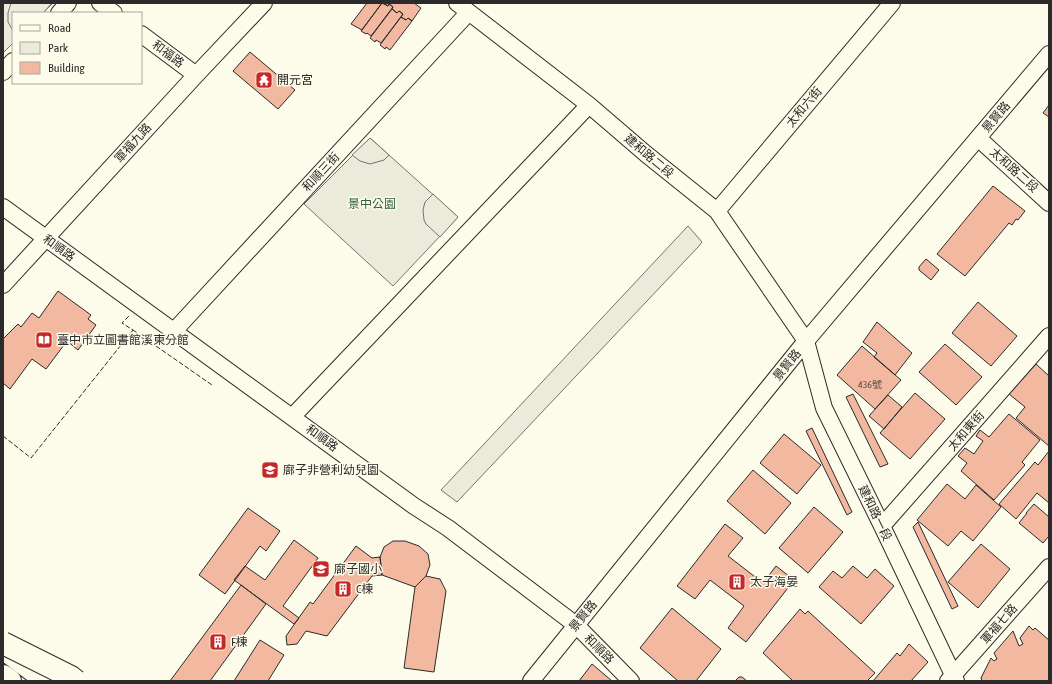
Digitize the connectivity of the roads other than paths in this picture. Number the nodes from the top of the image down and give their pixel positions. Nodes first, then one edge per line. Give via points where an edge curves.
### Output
1 (68, 3) edge
2 (100, 3) edge
3 (264, 3) edge
4 (892, 3) edge
5 (463, 8) edge
6 (60, 12) edge
7 (113, 12) edge
8 (142, 35) edge
9 (1049, 54) edge
10 (12, 62) edge
11 (3, 72) edge
12 (196, 75) junction
13 (589, 105) junction
14 (978, 138) junction
15 (1049, 203) edge
16 (3, 207) edge
17 (717, 211) junction
18 (46, 238) junction
19 (3, 285) edge
20 (174, 331) junction
21 (1049, 336) edge
22 (806, 341) junction
23 (292, 417) junction
24 (882, 526) junction
25 (1049, 567) edge
26 (576, 625) junction
27 (3, 634) edge
28 (3, 643) edge
29 (3, 648) edge
30 (3, 676) edge
31 (952, 679) edge
32 (10, 681) edge
33 (47, 681) edge
34 (64, 681) edge
35 (76, 681) edge
36 (531, 681) edge
37 (631, 681) edge

1 - 6 street
2 - 7 street
3 - 12 street, 軍福九路
4 - 17 street, 太和六街
5 - 13 street, 建和路二段
5 - 20 street, 和順三街
8 - 12 street, 和福路
9 - 14 street, 景賢路
10 - 11 street
12 - 18 street, 軍福九路
13 - 17 street, 建和路二段
13 - 23 street
14 - 15 street, 太和路二段
14 - 22 street, 景賢路
16 - 18 street, 和順路
17 - 22 street, 建和路二段
18 - 19 street, 軍福九路
18 - 20 street, 和順路
20 - 23 street, 和順路
21 - 24 street, 太和東街
22 - 24 street, 建和路一段 via 824,408
22 - 26 street, 景賢路
23 - 26 street, 和順路 via 448,528
24 - 31 street, 建和路一段
25 - 31 street, 軍福七路
26 - 36 street, 景賢路
26 - 37 street, 和順路
27 - 34 street
28 - 35 highway, bridge
29 - 33 highway
30 - 32 highway

